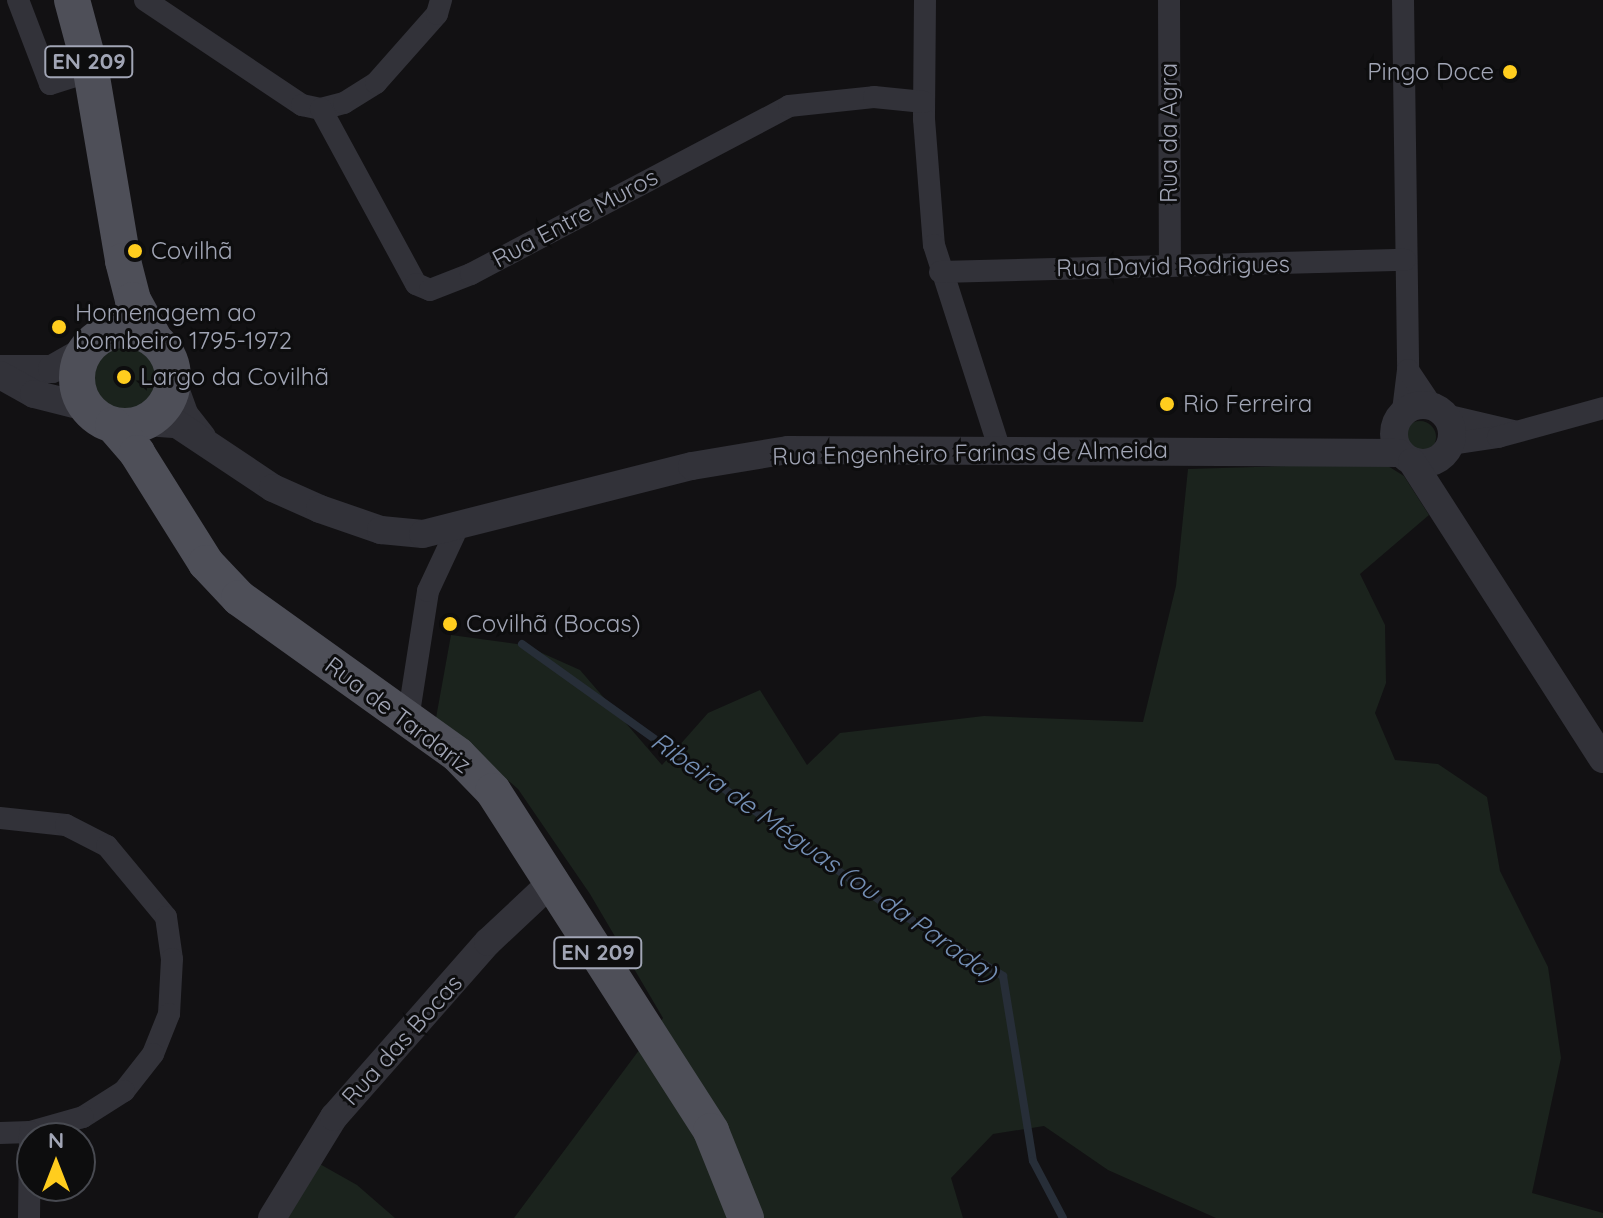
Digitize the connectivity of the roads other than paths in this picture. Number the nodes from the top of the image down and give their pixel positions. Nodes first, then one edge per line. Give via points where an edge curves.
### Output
1 (18, 0) edge
2 (72, 0) edge
3 (145, 0) edge
4 (441, 0) edge
5 (925, 0) edge
6 (1169, 0) edge
7 (1403, 0) edge
8 (91, 71) junction
9 (924, 102) junction
10 (321, 109) junction
11 (1405, 260) junction
12 (123, 261) junction
13 (1170, 266) junction
14 (940, 272) junction
15 (155, 340) junction
16 (92, 344) junction
17 (1408, 370) junction
18 (0, 372) edge
19 (173, 383) junction
20 (1603, 408) edge
21 (1439, 410) junction
22 (115, 418) junction
23 (1399, 418) junction
24 (1520, 432) junction
25 (202, 437) junction
26 (1339, 449) junction
27 (1000, 450) junction
28 (1446, 450) junction
29 (1406, 457) junction
30 (458, 527) junction
31 (1467, 541) junction
32 (408, 719) junction
33 (1603, 759) edge
34 (0, 818) edge
35 (554, 880) junction
36 (65, 1122) edge
37 (272, 1218) edge
38 (746, 1218) edge

1 - 8 street via 50,84
2 - 8 main road, EN 209
3 - 10 street via 302,105
4 - 10 street via 437,14 376,83 344,103
5 - 9 street
6 - 13 street, Rua da Agra
7 - 11 street
8 - 12 main road, EN 209
9 - 10 street, Rua Entre Muros via 874,97 789,106 471,274 430,290 416,284
9 - 14 street
11 - 13 street, Rua David Rodrigues
11 - 17 street
12 - 15 main road via 133,300
12 - 16 main road, EN 209 via 120,294
13 - 14 street, Rua David Rodrigues
14 - 27 street
15 - 16 main road via 127,330
15 - 19 main road via 167,353
16 - 18 street via 52,369
16 - 22 main road, EN 209 via 77,378
17 - 21 street
17 - 23 street
18 - 22 street, Rua Engenheiro Farinas de Almeida via 34,394
19 - 22 main road via 164,406
19 - 25 street, Rua Engenheiro Farinas de Almeida via 184,414
20 - 24 street
21 - 23 street via 1417,404
21 - 24 street
21 - 28 street via 1452,429
22 - 25 street, Rua Engenheiro Farinas de Almeida via 177,424
22 - 32 main road, Rua de Tardariz / EN 209 via 144,446 161,491 206,563 239,598
23 - 26 street, Rua Engenheiro Farinas de Almeida
23 - 29 street
24 - 28 street
25 - 30 street, Rua Engenheiro Farinas de Almeida via 273,488 350,521 423,534
26 - 27 street, Rua Engenheiro Farinas de Almeida
26 - 29 street, Rua Engenheiro Farinas de Almeida
27 - 30 street, Rua Engenheiro Farinas de Almeida via 788,450 692,466
28 - 29 street
28 - 31 street
29 - 31 street
30 - 32 street via 428,591
31 - 33 street
32 - 35 main road, Rua de Tardariz / EN 209 via 458,755 493,791
34 - 36 street via 66,825 107,846 166,917 172,959 169,1014 153,1054 124,1091
35 - 37 street, Rua das Bocas via 488,942 334,1117
35 - 38 main road, Rua de Tardariz / EN 209 via 711,1131

